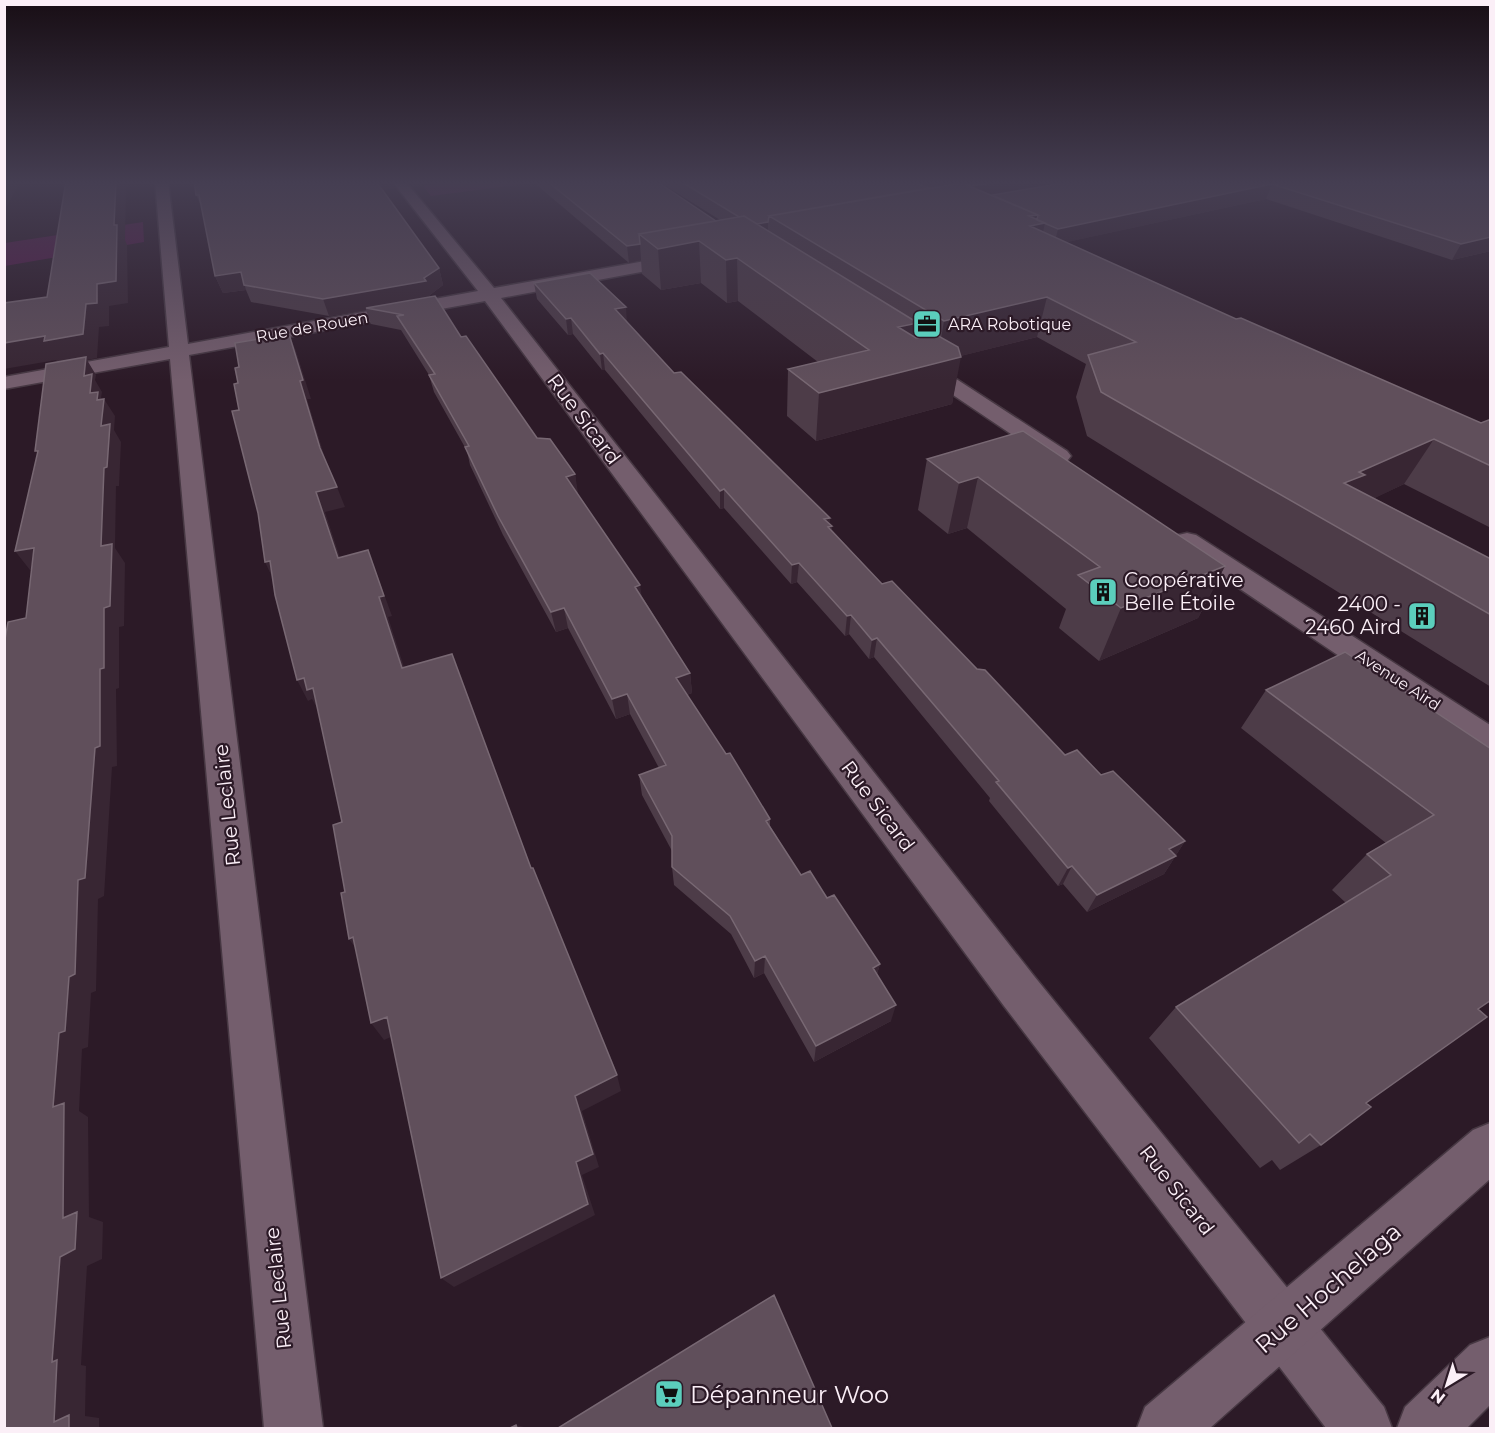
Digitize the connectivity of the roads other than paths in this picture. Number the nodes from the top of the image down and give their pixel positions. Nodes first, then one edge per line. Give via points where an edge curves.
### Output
1 (168, 248) edge
2 (451, 248) edge
3 (695, 256) edge
4 (488, 294) junction
5 (180, 351) junction
6 (903, 353) edge
7 (4, 383) edge
8 (1082, 471) edge
9 (1172, 531) edge
10 (1491, 741) edge
11 (1491, 1147) edge
12 (1283, 1326) junction
13 (1491, 1365) edge
14 (293, 1428) edge
15 (1166, 1428) edge
16 (1363, 1428) edge
17 (1426, 1428) edge

1 - 5 street, Rue Leclaire
2 - 4 street, Rue Sicard
3 - 4 street, Rue de Rouen
4 - 5 street, Rue de Rouen
4 - 12 street, Rue Sicard via 1019,991
5 - 7 street, Rue de Rouen
5 - 14 street, Rue Leclaire
6 - 8 street
9 - 10 street, Avenue Aird
11 - 12 street, Rue Hochelaga
12 - 15 street, Rue Hochelaga
12 - 16 street, Rue Sicard
13 - 17 street

